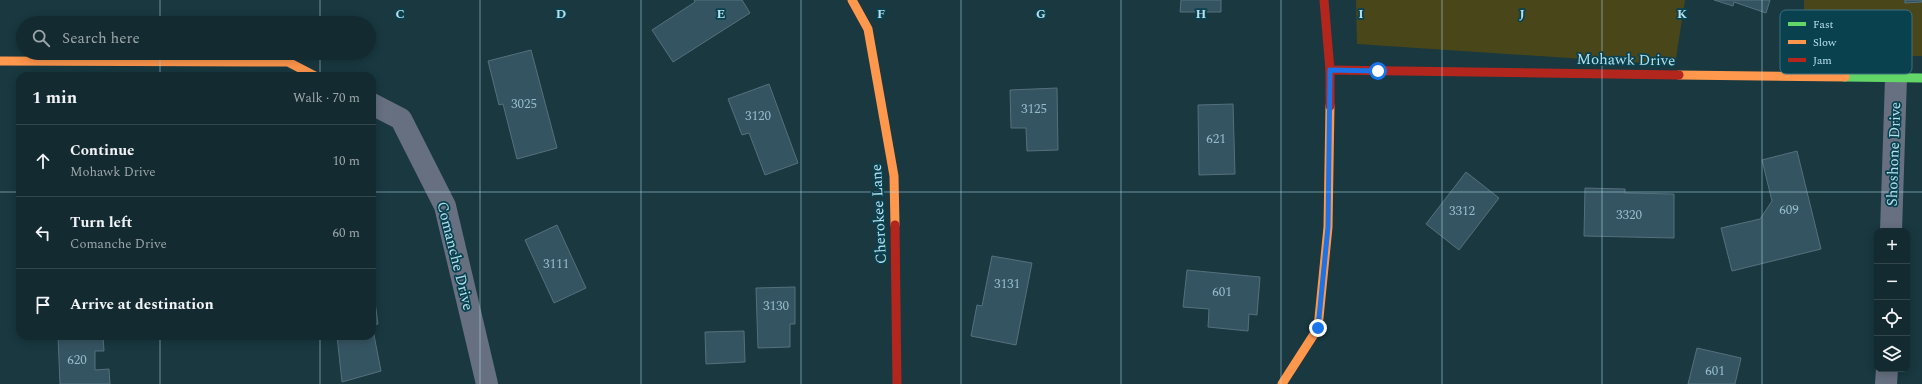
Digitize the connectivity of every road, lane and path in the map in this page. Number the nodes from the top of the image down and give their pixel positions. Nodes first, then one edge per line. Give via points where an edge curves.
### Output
1 (852, 0) edge
2 (1324, 0) edge
3 (0, 62) edge
4 (1330, 70) junction
5 (307, 72) edge
6 (1896, 78) junction
7 (1922, 78) edge
8 (376, 106) edge
9 (1891, 228) edge
10 (1887, 372) edge
11 (487, 384) edge
12 (897, 384) edge
13 (1282, 384) edge
14 (1886, 384) edge

1 - 12 street, Cherokee Lane via 868,29 894,176
2 - 4 street
3 - 5 street via 288,62
4 - 6 street, Mohawk Drive
4 - 13 street via 1328,227 1318,328
6 - 7 street, Mohawk Drive
6 - 9 street, Shoshone Drive
8 - 11 street, Comanche Drive via 401,119 445,206
10 - 14 street

